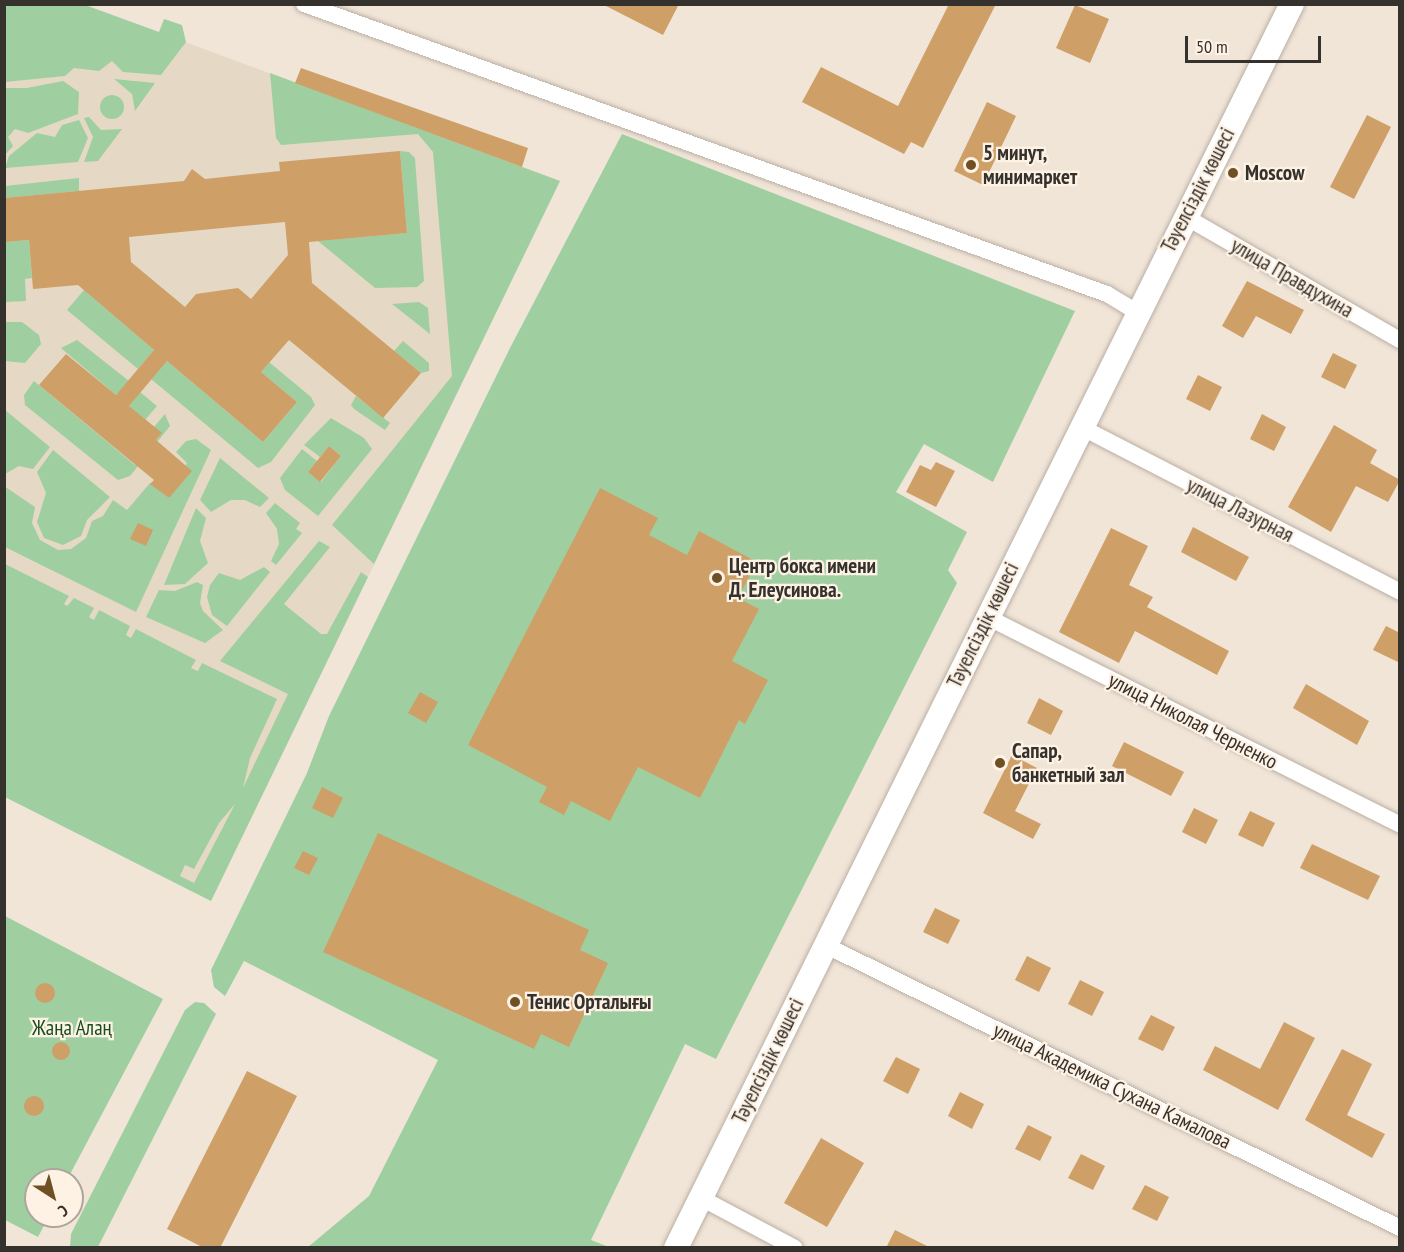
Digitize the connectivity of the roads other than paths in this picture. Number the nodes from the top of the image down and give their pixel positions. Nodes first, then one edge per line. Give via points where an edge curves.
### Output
1 (304, 4) edge
2 (1292, 4) edge
3 (1184, 216) junction
4 (1137, 312) junction
5 (1400, 340) edge
6 (1081, 427) junction
7 (1400, 592) edge
8 (987, 618) junction
9 (1400, 825) edge
10 (825, 945) junction
11 (701, 1198) junction
12 (1400, 1228) edge
13 (676, 1248) edge
14 (795, 1248) edge

1 - 4 street via 1107,294
2 - 3 main road, Тәуелсіздік көшесі
3 - 4 main road, Тәуелсіздік көшесі
3 - 5 street, улица Правдухина
4 - 6 main road, Тәуелсіздік көшесі
6 - 7 street, улица Лазурная
6 - 8 main road, Тәуелсіздік көшесі
8 - 9 street, улица Николая Черненко
8 - 10 main road, Тәуелсіздік көшесі
10 - 11 main road, Тәуелсіздік көшесі
10 - 12 street, улица Академика Сухана Камалова
11 - 13 main road, Тәуелсіздік көшесі
11 - 14 street

